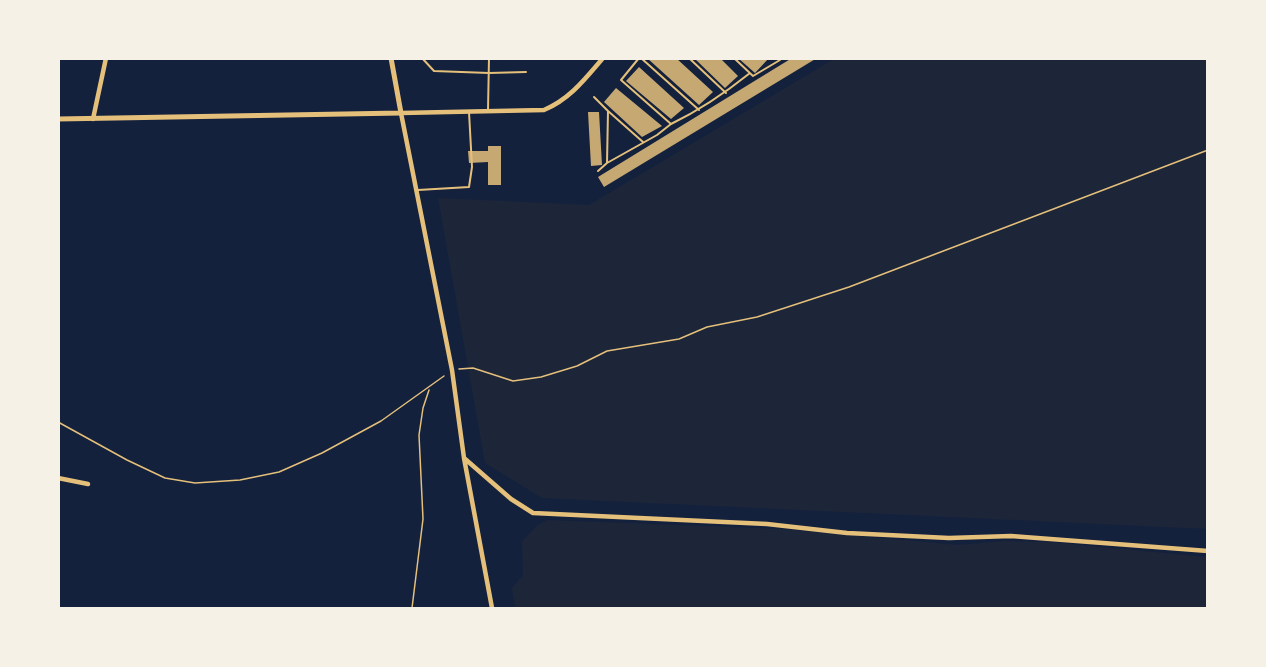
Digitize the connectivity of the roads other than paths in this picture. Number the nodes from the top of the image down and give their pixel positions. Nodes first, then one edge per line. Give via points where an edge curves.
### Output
1 (106, 58) edge
2 (391, 58) edge
3 (422, 58) edge
4 (489, 58) edge
5 (603, 58) edge
6 (640, 58) edge
7 (689, 58) edge
8 (734, 58) edge
9 (780, 59) edge
10 (526, 72) dead end
11 (489, 73) junction
12 (750, 73) junction
13 (726, 93) junction
14 (594, 97) dead end
15 (699, 110) junction
16 (608, 111) junction
17 (469, 112) junction
18 (488, 112) junction
19 (401, 113) junction
20 (58, 119) edge
21 (93, 119) junction
22 (671, 124) junction
23 (643, 142) junction
24 (607, 162) junction
25 (598, 171) dead end
26 (416, 190) junction
27 (464, 458) junction
28 (58, 478) edge
29 (88, 484) dead end
30 (1208, 551) edge
31 (492, 609) edge

1 - 21 street
2 - 19 street
3 - 11 lane via 434,71
4 - 11 lane
5 - 18 street via 559,104 544,110
6 - 15 lane
6 - 22 lane via 621,80
7 - 13 lane
8 - 12 lane
9 - 12 lane via 753,76
10 - 11 lane
11 - 18 lane
12 - 13 lane
13 - 15 lane
14 - 16 lane
15 - 22 lane
16 - 23 lane
16 - 24 lane
17 - 18 street
17 - 19 street
17 - 26 lane via 469,187
19 - 21 street
19 - 26 street
20 - 21 street
22 - 23 lane
23 - 24 lane
24 - 25 lane
26 - 27 street via 452,370
27 - 30 street via 533,513 767,524 948,538 1011,536
27 - 31 street
28 - 29 street

